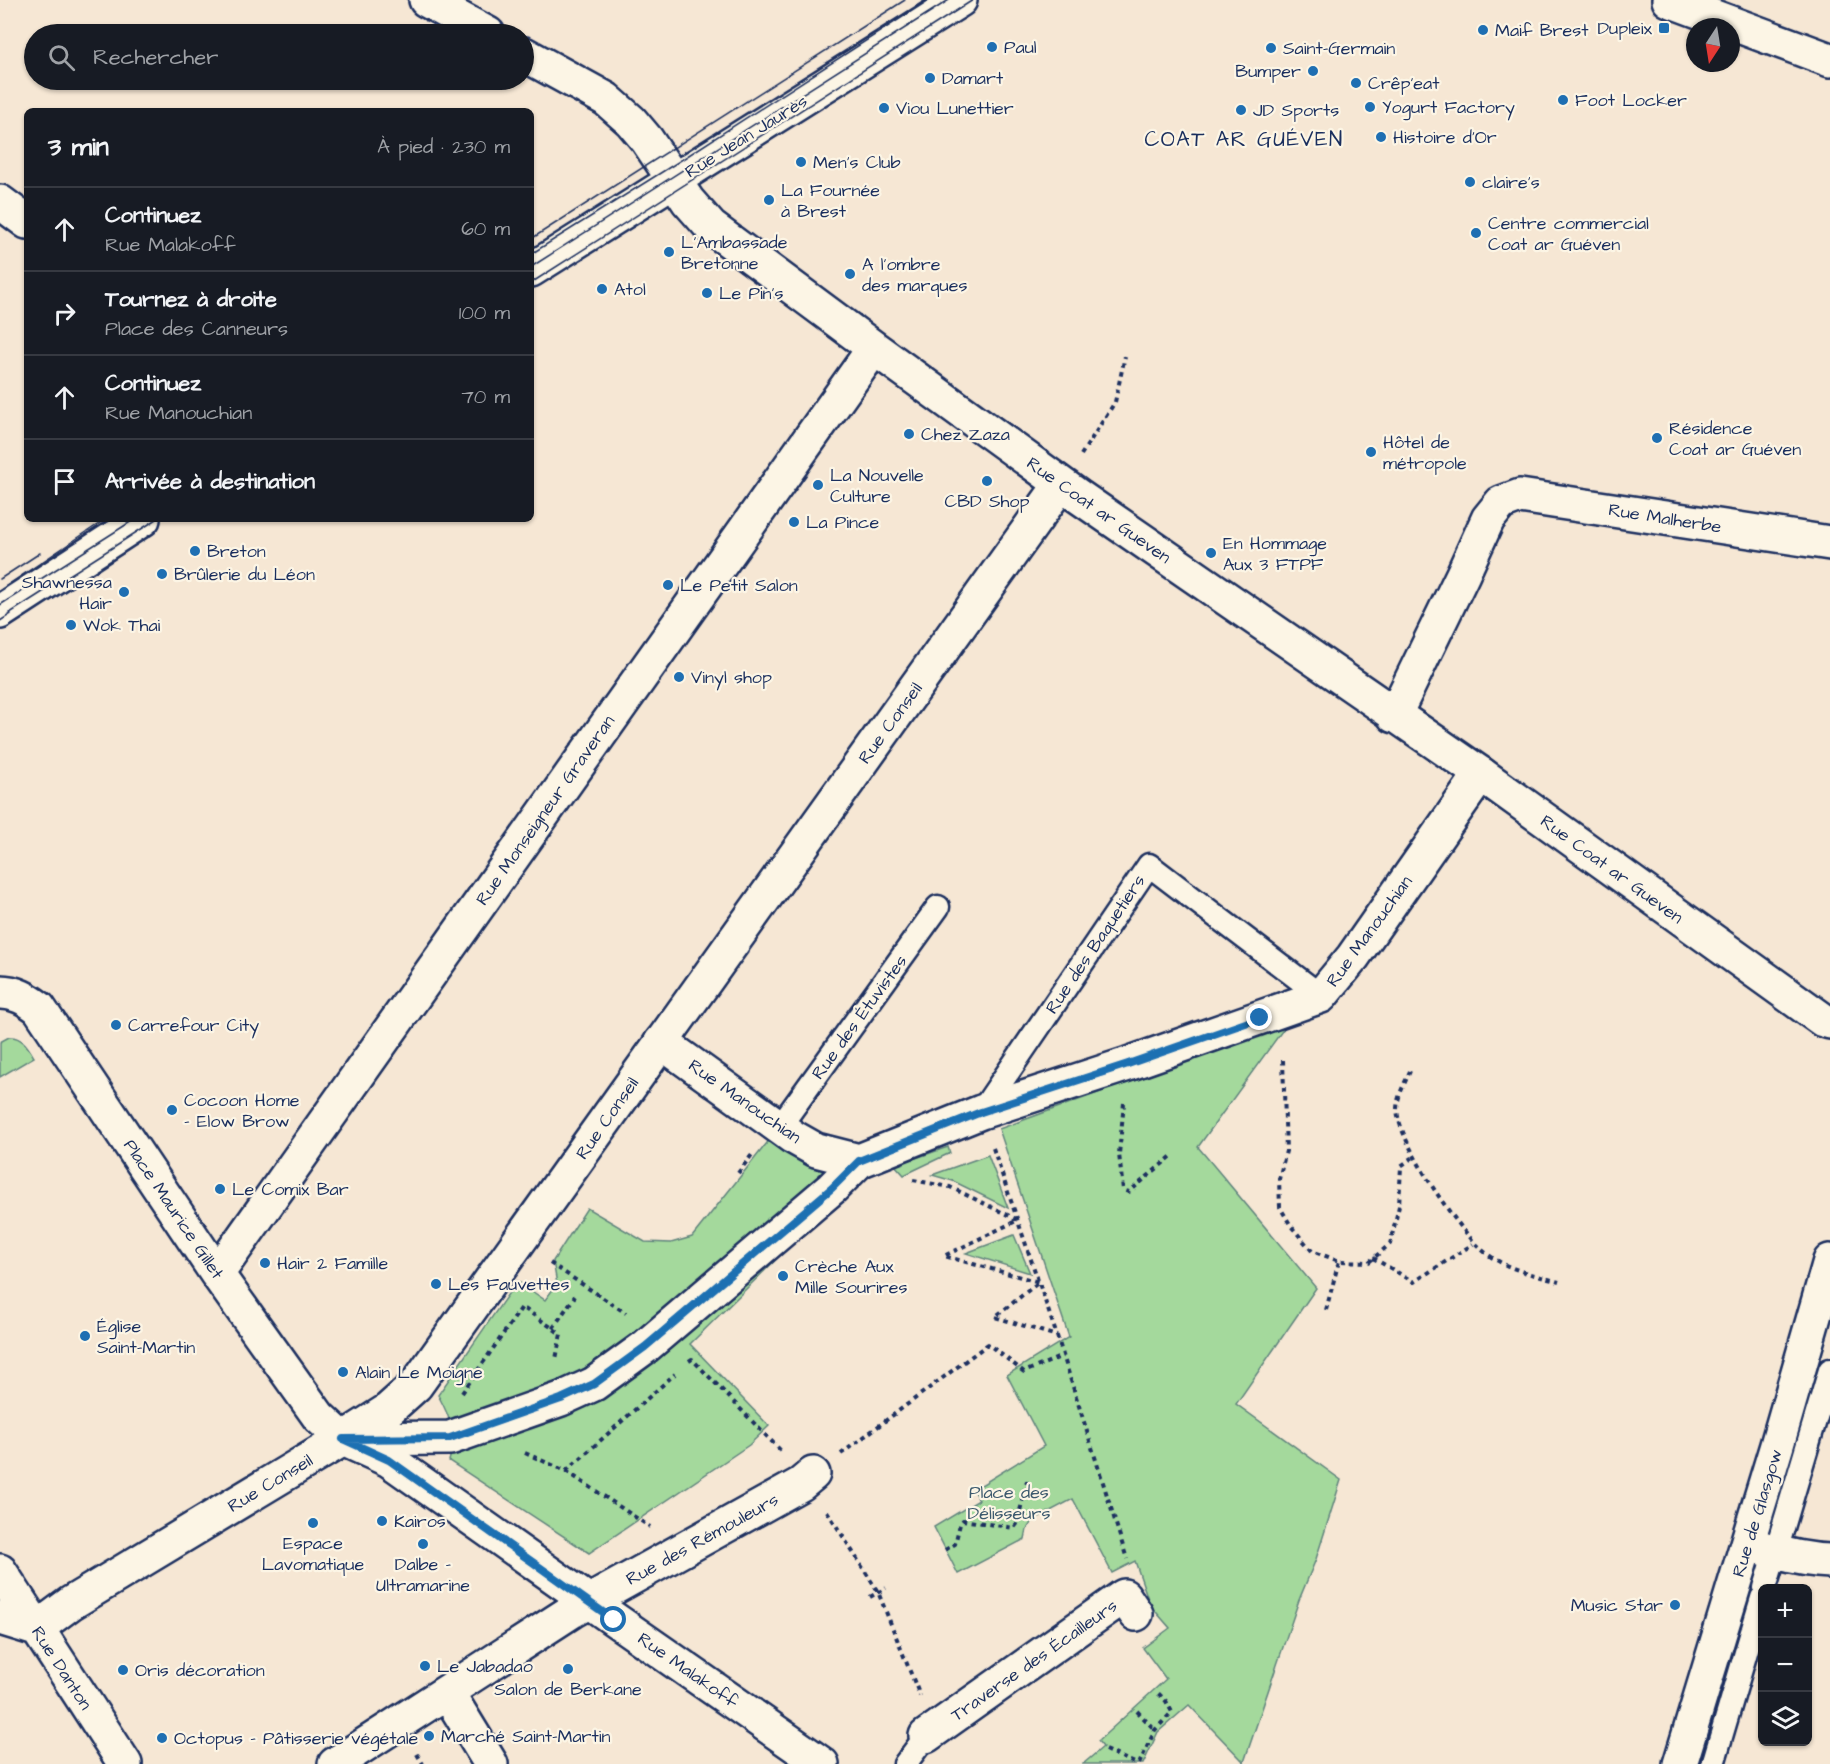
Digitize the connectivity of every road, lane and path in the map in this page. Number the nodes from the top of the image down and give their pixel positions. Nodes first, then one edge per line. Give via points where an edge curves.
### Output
1 (426, 0) edge
2 (960, 0) edge
3 (1669, 0) edge
4 (470, 24) edge
5 (534, 59) edge
6 (1830, 60) edge
7 (674, 181) junction
8 (0, 202) edge
9 (24, 220) edge
10 (534, 268) edge
11 (874, 348) junction
12 (1125, 356) dead end
13 (1061, 484) junction
14 (138, 522) edge
15 (1830, 543) edge
16 (0, 612) edge
17 (1394, 716) junction
18 (1482, 774) junction
19 (938, 908) dead end
20 (0, 992) edge
21 (1321, 996) junction
22 (1830, 1022) edge
23 (661, 1042) junction
24 (1283, 1060) dead end
25 (1128, 1064) junction
26 (1410, 1071) dead end
27 (780, 1126) junction
28 (985, 1126) junction
29 (1173, 1155) dead end
30 (1415, 1156) junction
31 (859, 1161) junction
32 (905, 1179) dead end
33 (1017, 1220) junction
34 (1473, 1244) junction
35 (1373, 1258) junction
36 (544, 1259) dead end
37 (1338, 1261) junction
38 (1830, 1261) edge
39 (217, 1274) junction
40 (1039, 1282) junction
41 (1558, 1282) dead end
42 (575, 1296) dead end
43 (1326, 1310) dead end
44 (553, 1328) dead end
45 (660, 1335) junction
46 (1057, 1336) junction
47 (1063, 1356) junction
48 (1830, 1370) edge
49 (343, 1439) junction
50 (566, 1471) dead end
51 (810, 1477) junction
52 (1027, 1481) dead end
53 (644, 1522) dead end
54 (1762, 1548) junction
55 (945, 1550) dead end
56 (1830, 1561) edge
57 (1129, 1564) dead end
58 (0, 1571) edge
59 (1765, 1584) edge
60 (886, 1588) dead end
61 (878, 1592) junction
62 (870, 1597) dead end
63 (590, 1602) junction
64 (1758, 1612) edge
65 (1136, 1614) dead end
66 (0, 1618) edge
67 (36, 1629) junction
68 (447, 1692) junction
69 (1158, 1693) dead end
70 (1137, 1711) dead end
71 (1155, 1730) junction
72 (930, 1734) junction
73 (1105, 1750) dead end
74 (125, 1764) edge
75 (335, 1764) edge
76 (491, 1764) edge
77 (822, 1764) edge
78 (905, 1764) edge
79 (1138, 1764) edge
80 (1680, 1764) edge
81 (1713, 1764) edge

1 - 4 street
2 - 7 street, Rue Jean Jaurès
3 - 6 street
5 - 7 street, Rue Coat ar Gueven via 606,99 647,140
7 - 10 street, Rue Jean Jaurès
7 - 11 street, Rue Coat ar Gueven via 711,227
8 - 9 street
11 - 13 street, Rue Coat ar Gueven
11 - 39 street, Rue Monseigneur Graveran
12 - 13 path via 1116,402
13 - 17 street, Rue Coat ar Gueven
13 - 23 street, Rue Conseil
14 - 16 street
15 - 17 street, Rue Malherbe via 1520,496 1501,503 1488,519
17 - 18 street, Rue Coat ar Gueven
18 - 21 street, Rue Manouchian via 1353,957
18 - 22 street, Rue Coat ar Gueven
19 - 27 lane, Rue des Étuvistes
20 - 39 street, Place Maurice Gillet via 25,998 39,1008
21 - 25 street, Rue Manouchian
21 - 28 lane, Rue des Baquetiers via 1149,865
23 - 27 street, Rue Manouchian
23 - 49 street, Rue Conseil via 416,1385 387,1411
24 - 37 path via 1286,1151 1279,1179 1280,1207 1312,1251
25 - 28 street, Rue Manouchian
25 - 29 path via 1119,1154 1123,1190 1129,1192
26 - 30 path via 1397,1111
27 - 31 street, Rue Manouchian via 816,1150
28 - 31 street, Rue Manouchian
28 - 33 path
30 - 34 path
30 - 35 path via 1401,1166 1399,1206 1390,1244
31 - 45 street
32 - 33 path via 950,1186
33 - 40 path
33 - 40 path via 944,1256
34 - 35 path via 1414,1282
34 - 41 path via 1515,1270
35 - 37 path via 1369,1262
36 - 45 path
37 - 43 path
38 - 54 street, Rue de Glasgow
39 - 49 street, Place Maurice Gillet via 308,1403
40 - 46 path
40 - 46 path via 995,1317
42 - 44 path
45 - 49 street via 594,1384 450,1438
46 - 47 path
47 - 51 path via 1024,1372 988,1344
47 - 57 path
48 - 54 lane, Rue de Glasgow
49 - 63 street, Rue Malakoff via 389,1460
49 - 67 street, Rue Conseil via 71,1603
50 - 53 path
51 - 61 path
51 - 63 street, Rue des Rémouleurs
52 - 55 path via 1014,1528 963,1520 955,1544
54 - 56 street via 1802,1560
54 - 59 lane, Rue de Glasgow
54 - 80 street, Rue de Glasgow
58 - 67 street, Rue Danton
60 - 61 path
61 - 62 path
61 - 72 path
63 - 68 street, Rue des Rémouleurs
63 - 77 street, Rue Malakoff
64 - 81 lane, Rue de Glasgow
65 - 72 street, Traverse des Écailleurs via 1124,1596
66 - 67 street
67 - 74 street, Rue Danton
68 - 75 street, Rue des Rémouleurs
68 - 76 street
69 - 71 path via 1172,1712
70 - 71 path
71 - 79 path
72 - 78 lane
73 - 79 path

